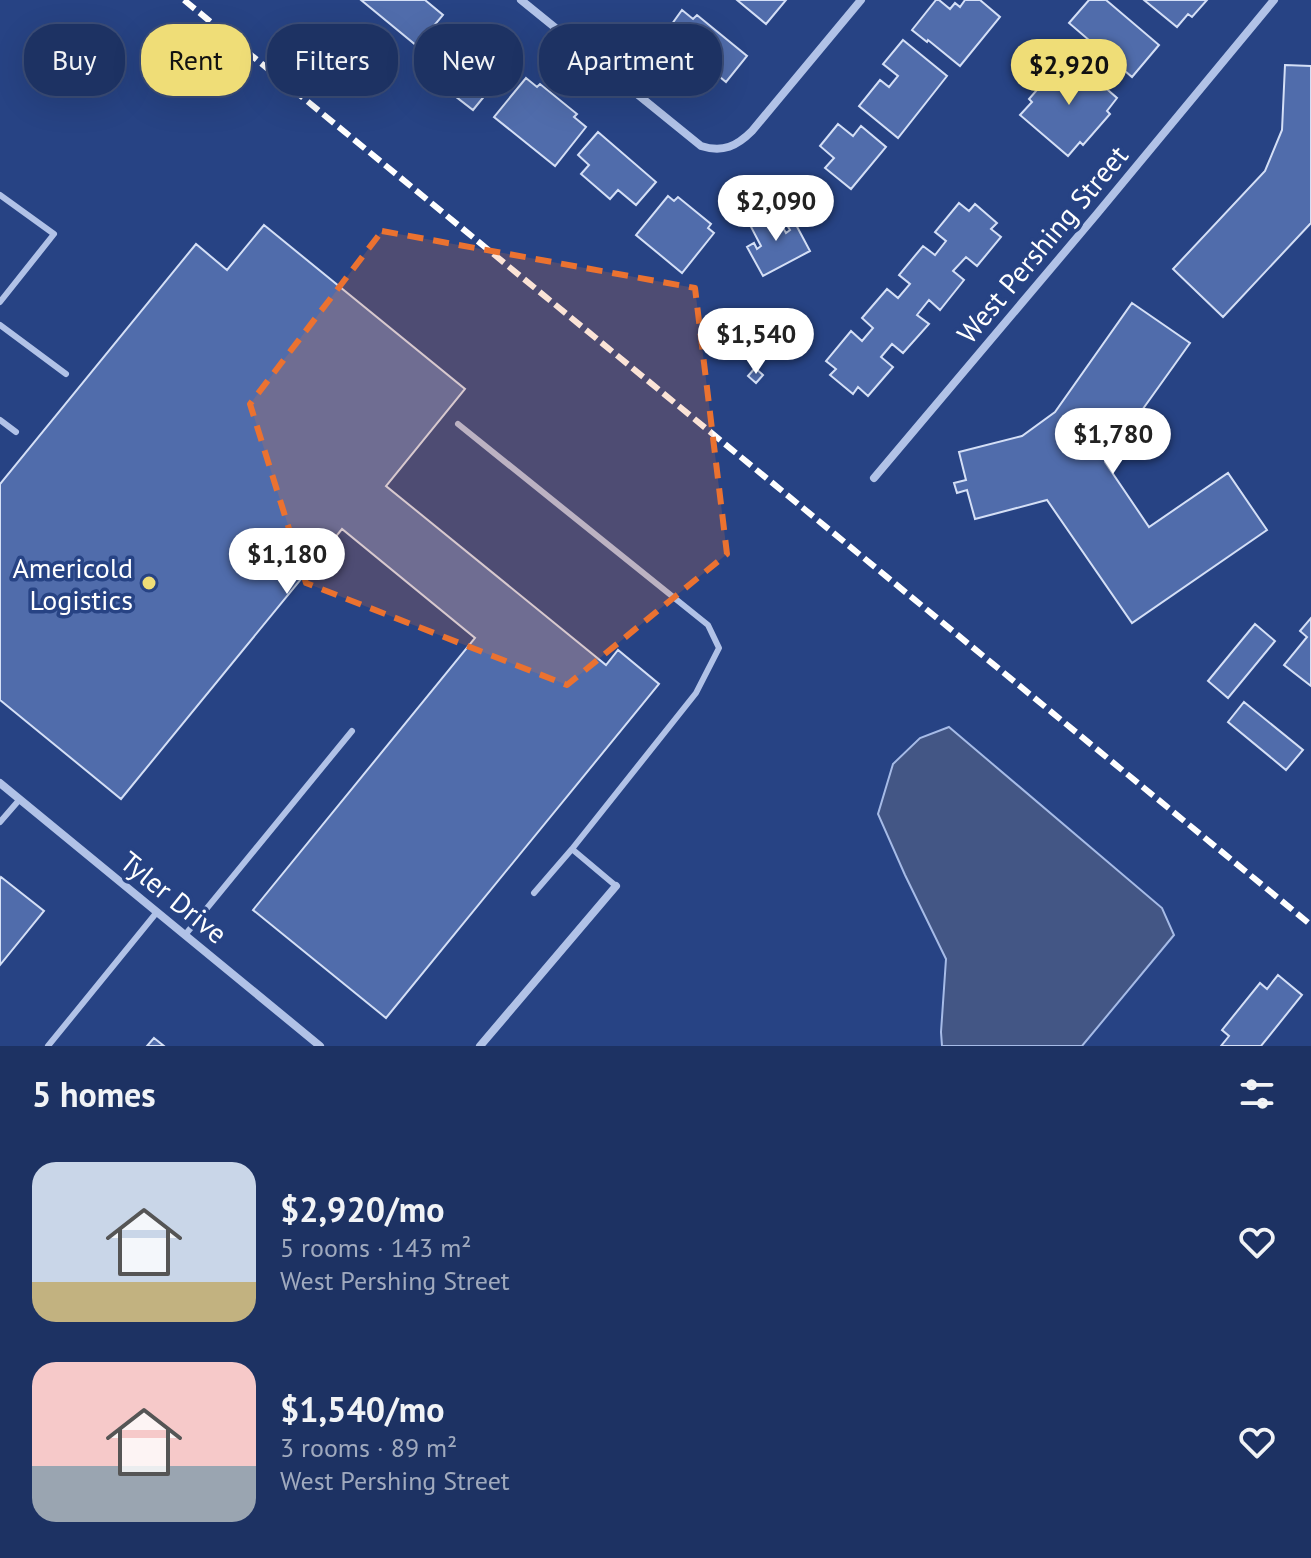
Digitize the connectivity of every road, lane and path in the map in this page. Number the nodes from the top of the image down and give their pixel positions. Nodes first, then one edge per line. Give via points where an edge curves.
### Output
1 (521, 0) edge
2 (861, 0) edge
3 (1274, 0) edge
4 (0, 195) edge
5 (0, 302) edge
6 (0, 325) edge
7 (66, 374) dead end
8 (0, 420) edge
9 (458, 424) dead end
10 (16, 432) dead end
11 (874, 478) dead end
12 (352, 731) dead end
13 (0, 783) edge
14 (20, 799) junction
15 (0, 822) edge
16 (572, 849) junction
17 (616, 886) joint
18 (534, 893) dead end
19 (157, 912) junction
20 (185, 935) junction
21 (48, 1046) edge
22 (320, 1046) edge
23 (480, 1046) edge

1 - 2 street via 711,149 732,147 752,131
3 - 11 street, West Pershing Street
4 - 5 lane via 54,234
6 - 7 lane
8 - 10 lane
9 - 16 lane via 708,625 719,648 696,693
12 - 20 lane
13 - 14 street, Tyler Drive
14 - 15 lane
14 - 19 street, Tyler Drive
16 - 17 lane
16 - 18 lane
17 - 23 street
19 - 20 street, Tyler Drive
19 - 21 lane
20 - 22 street, Tyler Drive

